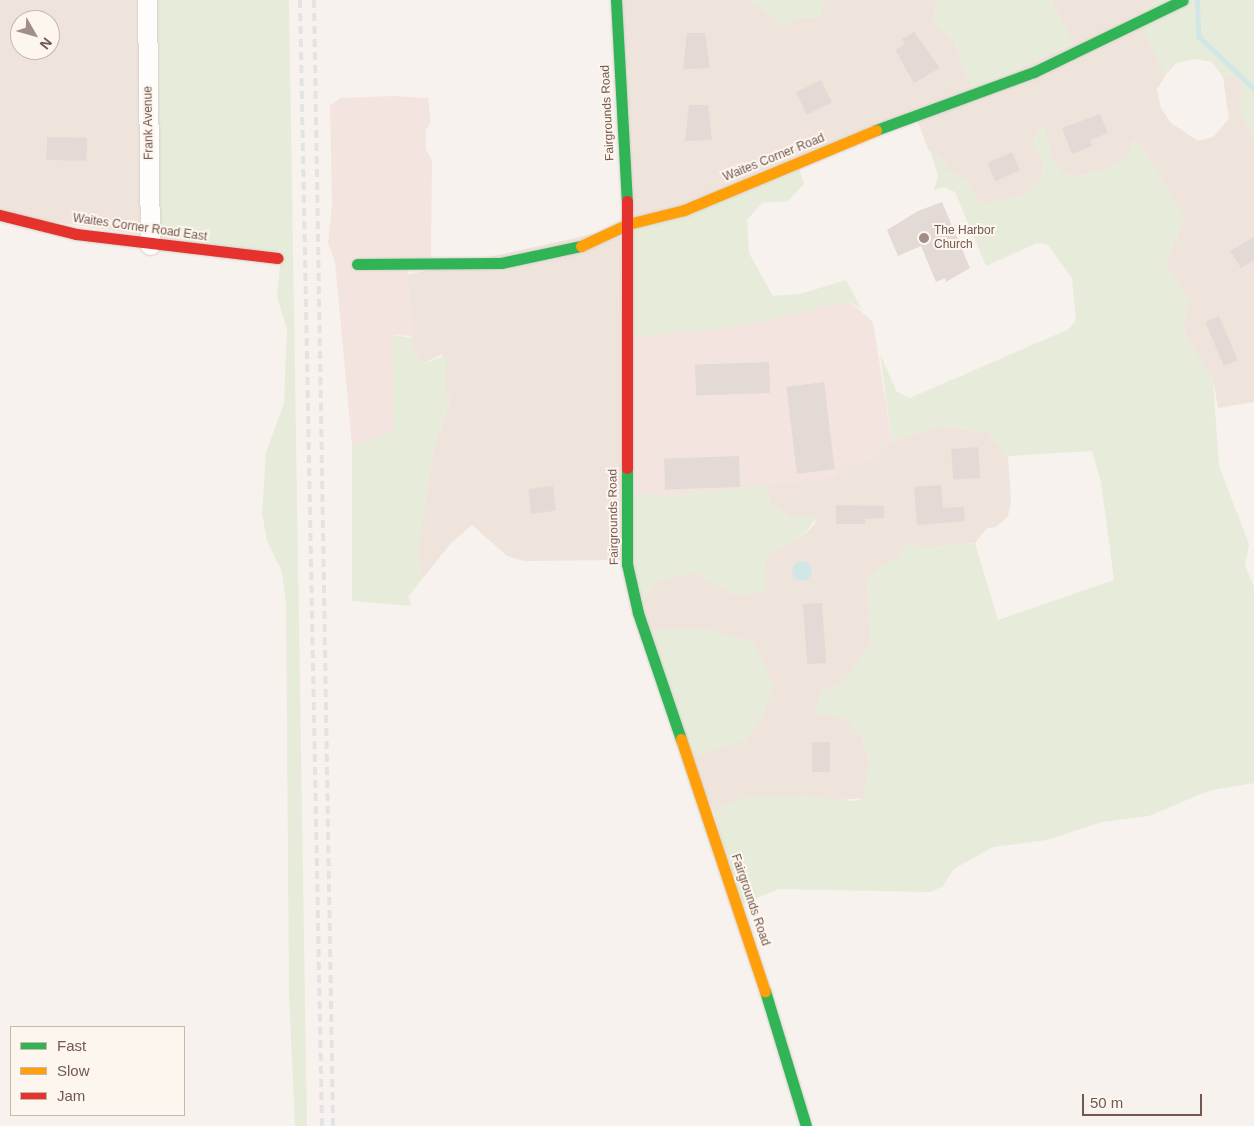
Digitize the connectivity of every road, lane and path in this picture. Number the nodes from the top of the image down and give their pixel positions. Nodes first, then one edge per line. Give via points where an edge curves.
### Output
1 (147, 0) edge
2 (616, 0) edge
3 (1183, 0) edge
4 (0, 215) edge
5 (628, 224) junction
6 (150, 246) junction
7 (278, 258) dead end
8 (357, 264) dead end
9 (806, 1126) edge

1 - 6 street, Frank Avenue
2 - 5 street, Fairgrounds Road
3 - 5 street, Waites Corner Road via 1034,72 938,105 684,210
4 - 6 street, Waites Corner Road East via 76,234
5 - 8 street, Waites Corner Road via 570,251 536,259
5 - 9 street, Fairgrounds Road via 627,564 638,613 761,976
6 - 7 street, Waites Corner Road East

